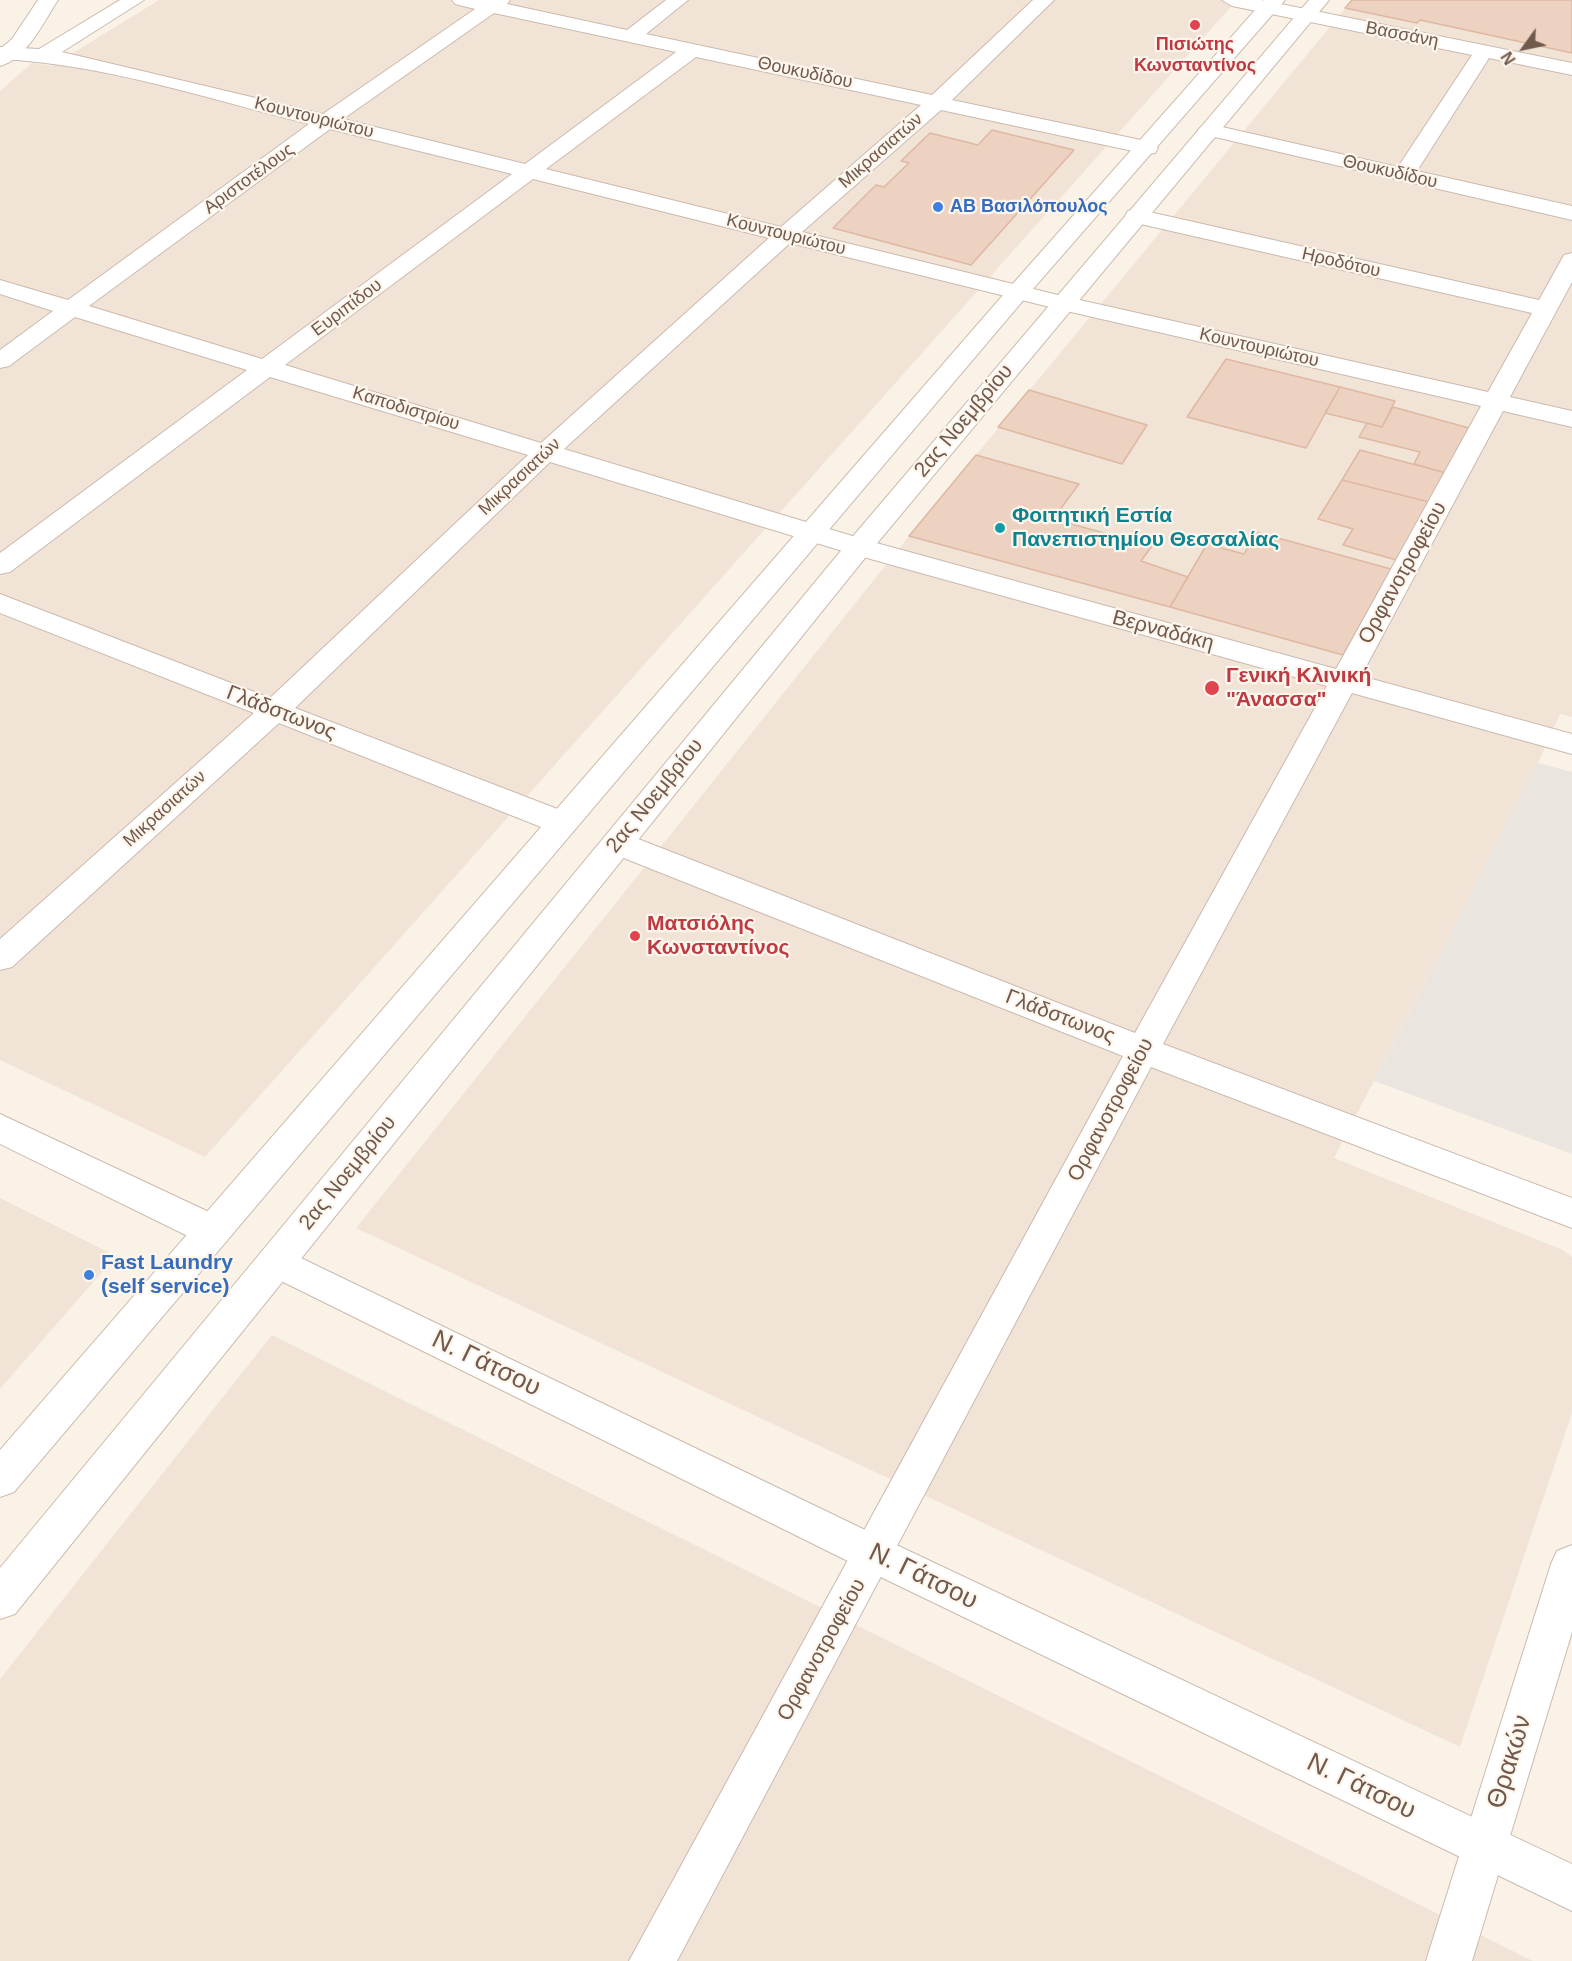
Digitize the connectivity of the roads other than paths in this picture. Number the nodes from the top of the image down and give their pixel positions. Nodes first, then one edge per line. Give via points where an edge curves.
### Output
1 (48, 0) edge
2 (134, 0) edge
3 (462, 0) edge
4 (678, 0) edge
5 (1044, 0) edge
6 (1232, 0) edge
7 (495, 3) edge
8 (1272, 4) edge
9 (1312, 8) edge
10 (631, 36) junction
11 (693, 49) junction
12 (1484, 51) junction
13 (43, 55) junction
14 (3, 56) edge
15 (1572, 69) edge
16 (938, 101) junction
17 (327, 122) junction
18 (1209, 130) junction
19 (1147, 148) junction
20 (530, 171) junction
21 (1404, 175) junction
22 (1572, 213) edge
23 (1136, 216) junction
24 (785, 235) junction
25 (1572, 260) edge
26 (0, 287) edge
27 (1018, 292) junction
28 (1062, 303) junction
29 (72, 309) junction
30 (1546, 309) junction
31 (0, 361) edge
32 (266, 368) junction
33 (1497, 402) junction
34 (1572, 419) edge
35 (547, 451) junction
36 (812, 532) junction
37 (859, 547) junction
38 (0, 566) edge
39 (0, 603) edge
40 (1344, 681) junction
41 (274, 711) junction
42 (1572, 744) edge
43 (562, 822) junction
44 (617, 843) junction
45 (0, 958) edge
46 (1143, 1050) junction
47 (0, 1128) edge
48 (1572, 1212) edge
49 (213, 1231) junction
50 (276, 1261) junction
51 (0, 1479) edge
52 (874, 1554) junction
53 (1572, 1564) edge
54 (0, 1600) edge
55 (1485, 1846) junction
56 (1572, 1888) edge
57 (651, 1961) edge
58 (1449, 1961) edge

1 - 14 street via 28,32
2 - 13 street
3 - 7 street, Θουκυδίδου
4 - 10 street
5 - 16 street, Μικρασιατών
6 - 8 street, Βασσάνη
7 - 10 street, Θουκυδίδου
7 - 17 street, Αριστοτέλους
8 - 9 street, Βασσάνη
8 - 19 street, 2ας Νοεμβρίου
9 - 12 street, Βασσάνη
9 - 18 street, 2ας Νοεμβρίου
10 - 11 street, Θουκυδίδου
11 - 16 street, Θουκυδίδου
11 - 20 street, Ευριπίδου
12 - 15 street, Βασσάνη
12 - 21 street
13 - 14 street, Κουντουριώτου
13 - 17 street, Κουντουριώτου
16 - 19 street, Θουκυδίδου
16 - 24 street, Μικρασιατών
17 - 20 street, Κουντουριώτου
17 - 29 street, Αριστοτέλους
18 - 21 street, Θουκυδίδου
18 - 23 street, 2ας Νοεμβρίου
19 - 27 street, 2ας Νοεμβρίου
20 - 24 street, Κουντουριώτου
20 - 32 street, Ευριπίδου
21 - 22 street, Θουκυδίδου
23 - 28 street, 2ας Νοεμβρίου
23 - 30 street, Ηροδότου
24 - 27 street, Κουντουριώτου
24 - 35 street, Μικρασιατών
25 - 30 street, Ορφανοτροφείου
26 - 29 street, Καποδιστρίου
27 - 28 street, Κουντουριώτου
27 - 36 street, 2ας Νοεμβρίου
28 - 33 street, Κουντουριώτου
28 - 37 street, 2ας Νοεμβρίου
29 - 31 street, Αριστοτέλους
29 - 32 street, Καποδιστρίου
30 - 33 street, Ορφανοτροφείου
32 - 35 street, Καποδιστρίου
32 - 38 street, Ευριπίδου
33 - 34 street, Κουντουριώτου
33 - 40 street, Ορφανοτροφείου
35 - 36 street, Καποδιστρίου
35 - 41 street, Μικρασιατών
36 - 37 street, Βερναδάκη
36 - 43 street, 2ας Νοεμβρίου
37 - 40 street, Βερναδάκη
37 - 44 street, 2ας Νοεμβρίου
39 - 41 street, Γλάδστωνος
40 - 42 street, Βερναδάκη
40 - 46 street, Ορφανοτροφείου
41 - 43 street, Γλάδστωνος
41 - 45 street, Μικρασιατών
43 - 49 street, 2ας Νοεμβρίου
44 - 46 street, Γλάδστωνος
44 - 50 street, 2ας Νοεμβρίου
46 - 48 street, Γλάδστωνος
46 - 52 street, Ορφανοτροφείου
47 - 49 street
49 - 51 street, 2ας Νοεμβρίου
50 - 52 street, Ν. Γάτσου
50 - 54 street, 2ας Νοεμβρίου
52 - 55 street, Ν. Γάτσου
52 - 57 street, Ορφανοτροφείου
53 - 55 street, Θρακών
55 - 56 street, Ν. Γάτσου
55 - 58 street, Θρακών

